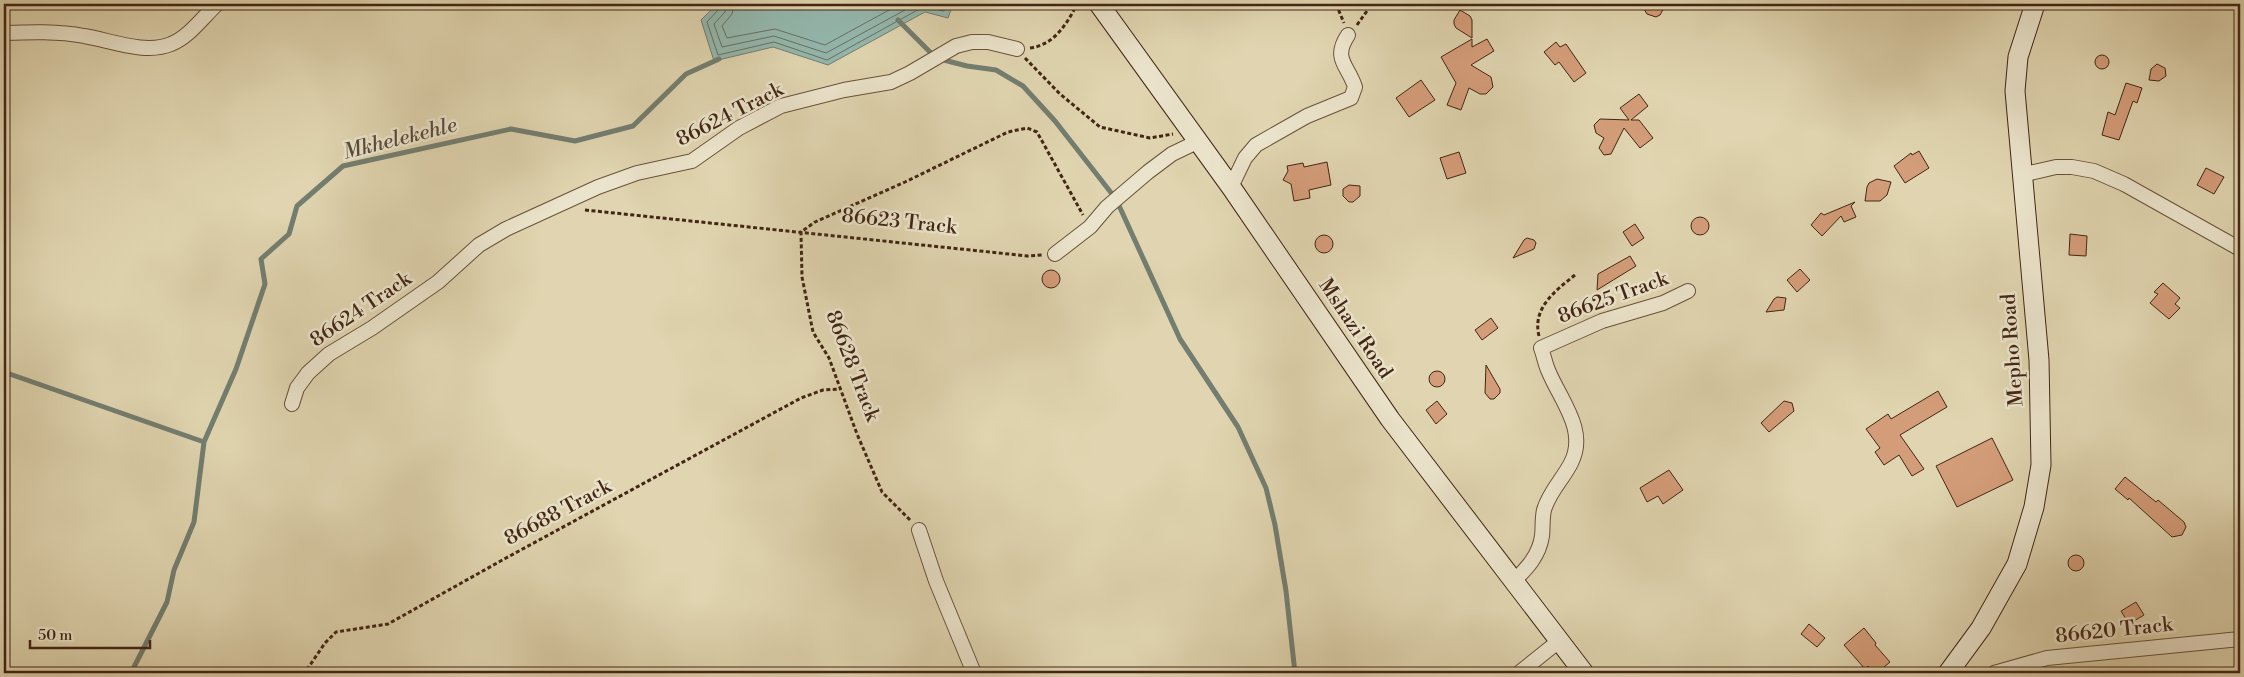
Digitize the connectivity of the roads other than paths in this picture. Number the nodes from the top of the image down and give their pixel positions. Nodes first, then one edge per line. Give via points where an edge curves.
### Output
1 (217, 4) edge
2 (1099, 4) edge
3 (2035, 4) edge
4 (4, 32) edge
5 (1348, 35) road end
6 (1017, 49) road end
7 (1195, 136) junction
8 (2021, 175) junction
9 (1231, 187) junction
10 (2240, 249) edge
11 (1055, 254) road end
12 (1688, 292) dead end
13 (292, 404) dead end
14 (919, 530) road end
15 (1514, 580) junction
16 (2240, 639) edge
17 (1559, 641) junction
18 (974, 673) edge
19 (1519, 673) edge
20 (1584, 673) edge
21 (1948, 673) edge
22 (1994, 673) edge

1 - 4 street via 184,36 171,44 156,47 83,35
2 - 7 street, Mshazi Road
3 - 8 street, Mepho Road via 2018,57 2015,90
5 - 9 street via 1340,56 1353,79 1354,93 1342,103 1307,116 1256,145 1245,158
6 - 13 street, 86624 Track via 972,42 956,46 890,82 781,106 739,128 692,161 637,173 598,187 506,229 479,245 438,282 328,354 297,388
7 - 9 street, Mshazi Road
7 - 11 street via 1148,172 1107,207 1090,227
8 - 10 street via 2056,167 2094,171 2124,184
8 - 21 street, Mepho Road via 2038,360 2041,465 2034,507 2017,564 1981,628
9 - 15 street, Mshazi Road via 1390,420
12 - 15 street, 86625 Track via 1664,304 1602,321 1542,348 1548,370 1571,415 1576,449 1571,464 1544,510 1538,552 1532,563
14 - 18 street
15 - 17 street, Mshazi Road
16 - 22 street, 86620 Track via 2047,658
17 - 19 street
17 - 20 street, Mshazi Road

